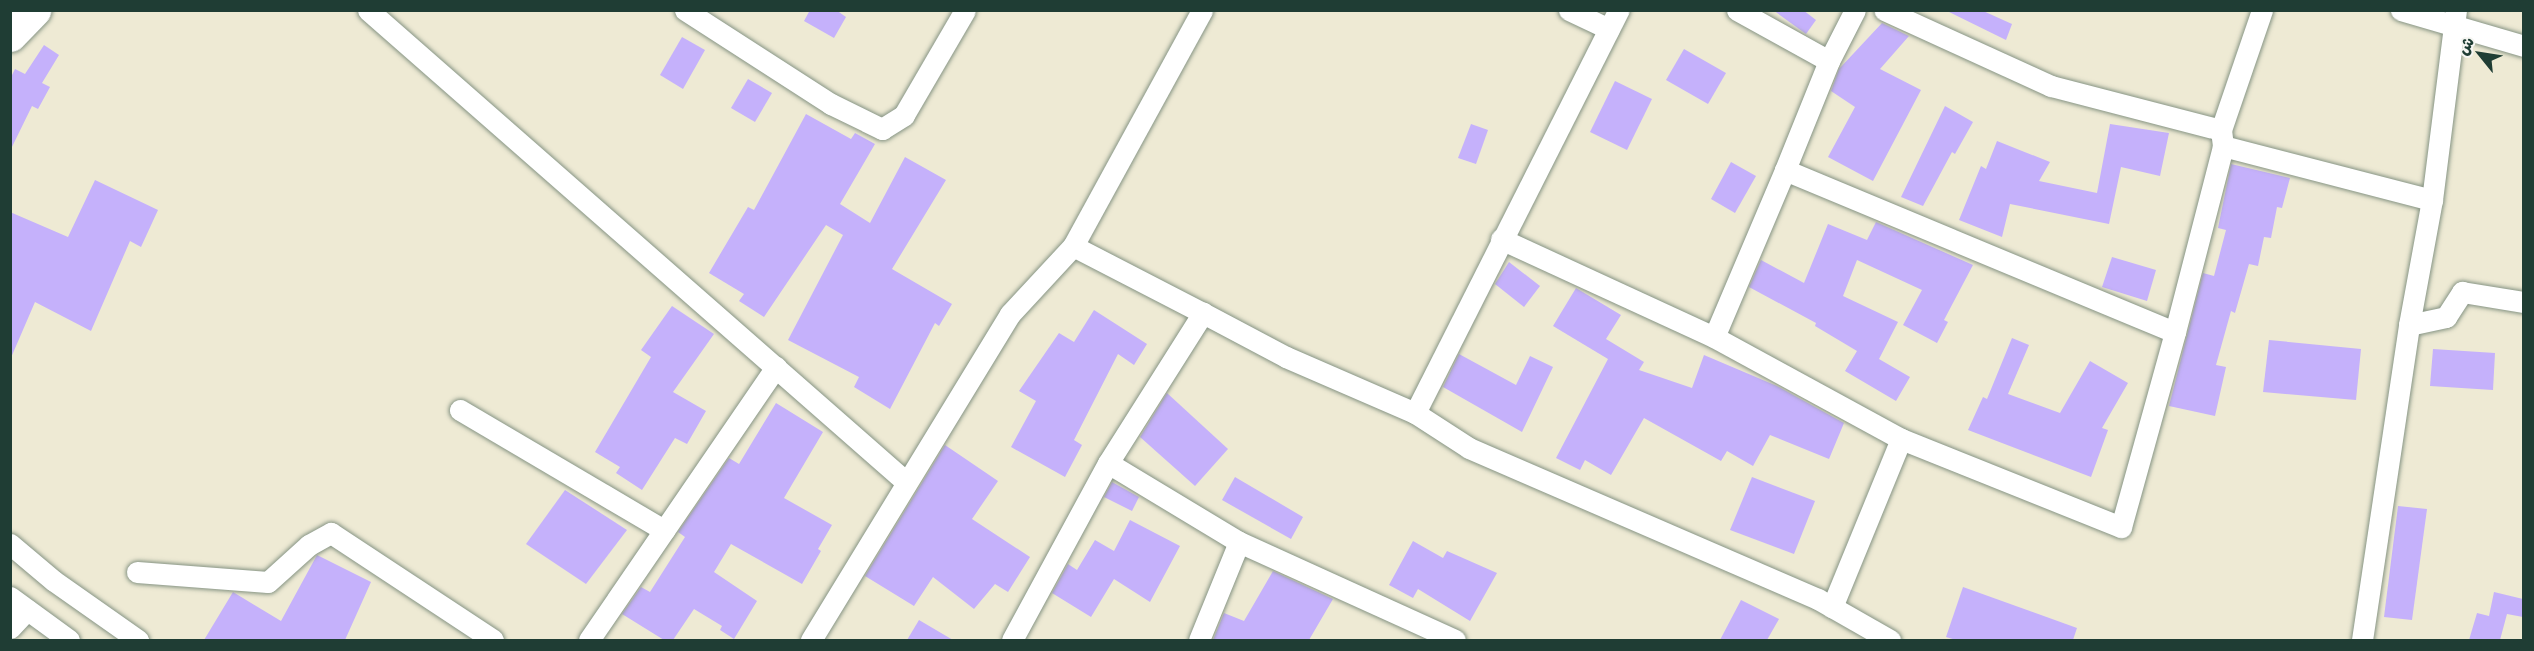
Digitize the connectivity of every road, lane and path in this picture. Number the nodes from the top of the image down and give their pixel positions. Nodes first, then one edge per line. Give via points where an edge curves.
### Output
1 (34, 10) edge
2 (368, 10) edge
3 (685, 10) edge
4 (965, 10) edge
5 (1202, 10) edge
6 (1569, 10) edge
7 (1737, 10) edge
8 (1856, 10) edge
9 (1884, 10) edge
10 (2262, 10) edge
11 (2401, 10) edge
12 (2454, 19) edge
13 (1614, 20) edge
14 (10, 35) edge
15 (2523, 46) edge
16 (1829, 61) junction
17 (2222, 138) junction
18 (1785, 170) junction
19 (2432, 200) junction
20 (1501, 239) junction
21 (1073, 246) junction
22 (2523, 302) edge
23 (1203, 313) junction
24 (2409, 325) junction
25 (2175, 332) junction
26 (1714, 337) junction
27 (776, 367) junction
28 (460, 410) dead end
29 (1415, 413) junction
30 (1901, 439) junction
31 (1108, 463) junction
32 (906, 482) junction
33 (664, 530) junction
34 (1239, 542) junction
35 (10, 544) edge
36 (137, 572) dead end
37 (19, 603) edge
38 (1832, 607) junction
39 (10, 628) edge
40 (69, 640) edge
41 (138, 640) edge
42 (493, 640) edge
43 (589, 640) edge
44 (811, 640) edge
45 (1012, 640) edge
46 (1199, 640) edge
47 (1455, 640) edge
48 (1890, 640) edge
49 (2362, 640) edge

1 - 14 main road
2 - 27 street
3 - 4 street via 831,104 882,129 904,115
5 - 21 street
6 - 13 street
7 - 16 street
8 - 16 street
9 - 17 street via 2051,86
10 - 17 street
11 - 12 street
12 - 15 street
12 - 19 street
13 - 20 street
16 - 18 street
17 - 19 street
17 - 25 street
18 - 25 street
18 - 26 street
19 - 24 street
20 - 26 street
20 - 29 street
21 - 23 street
21 - 32 street via 1010,314
22 - 24 street via 2462,292 2446,317
23 - 29 street via 1286,357
23 - 31 street
24 - 49 street
25 - 30 street via 2121,527
26 - 30 street
27 - 32 street
27 - 33 street
28 - 33 street
29 - 38 street via 1469,448
30 - 38 street
31 - 34 street
31 - 45 street
32 - 44 street
33 - 43 street
34 - 46 street
34 - 47 street
35 - 41 street via 54,581
36 - 42 street via 268,582 309,545 331,533
37 - 39 street
37 - 40 street
38 - 48 street

